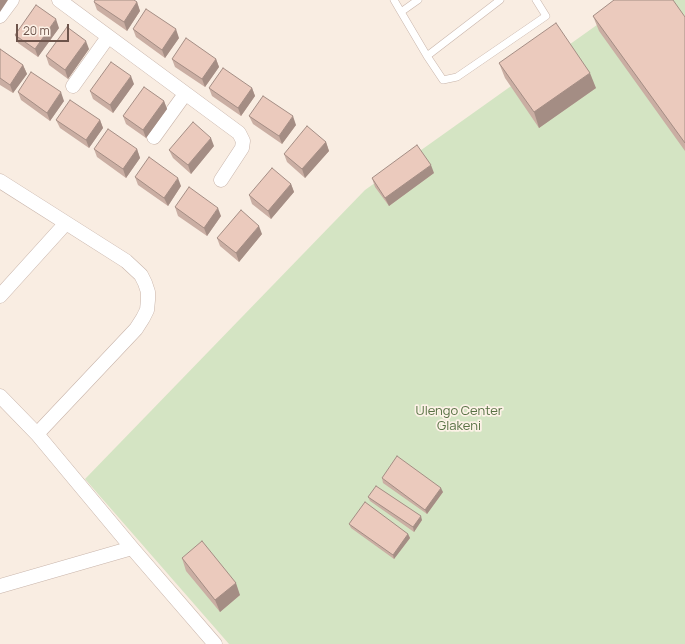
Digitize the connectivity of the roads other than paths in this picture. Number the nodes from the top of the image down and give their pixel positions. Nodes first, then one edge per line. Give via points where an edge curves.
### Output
1 (12, 0) edge
2 (59, 0) edge
3 (394, 0) edge
4 (418, 0) edge
5 (500, 0) edge
6 (536, 0) edge
7 (401, 12) junction
8 (0, 16) edge
9 (108, 36) junction
10 (426, 56) junction
11 (73, 86) dead end
12 (185, 94) junction
13 (154, 138) dead end
14 (221, 180) dead end
15 (0, 182) edge
16 (66, 223) junction
17 (0, 296) edge
18 (0, 396) edge
19 (37, 434) junction
20 (132, 548) junction
21 (2, 582) edge
22 (215, 644) edge

1 - 8 street
2 - 9 street
3 - 7 lane
4 - 7 lane
5 - 10 lane
6 - 10 lane via 546,16 457,77 443,80
7 - 10 lane
9 - 11 street
9 - 12 street
12 - 13 street
12 - 14 street via 239,134 243,141 242,148
15 - 16 street
16 - 17 street
16 - 19 street via 126,261 141,275 148,292 147,310 136,329
18 - 19 street
19 - 20 street
20 - 21 street
20 - 22 street

